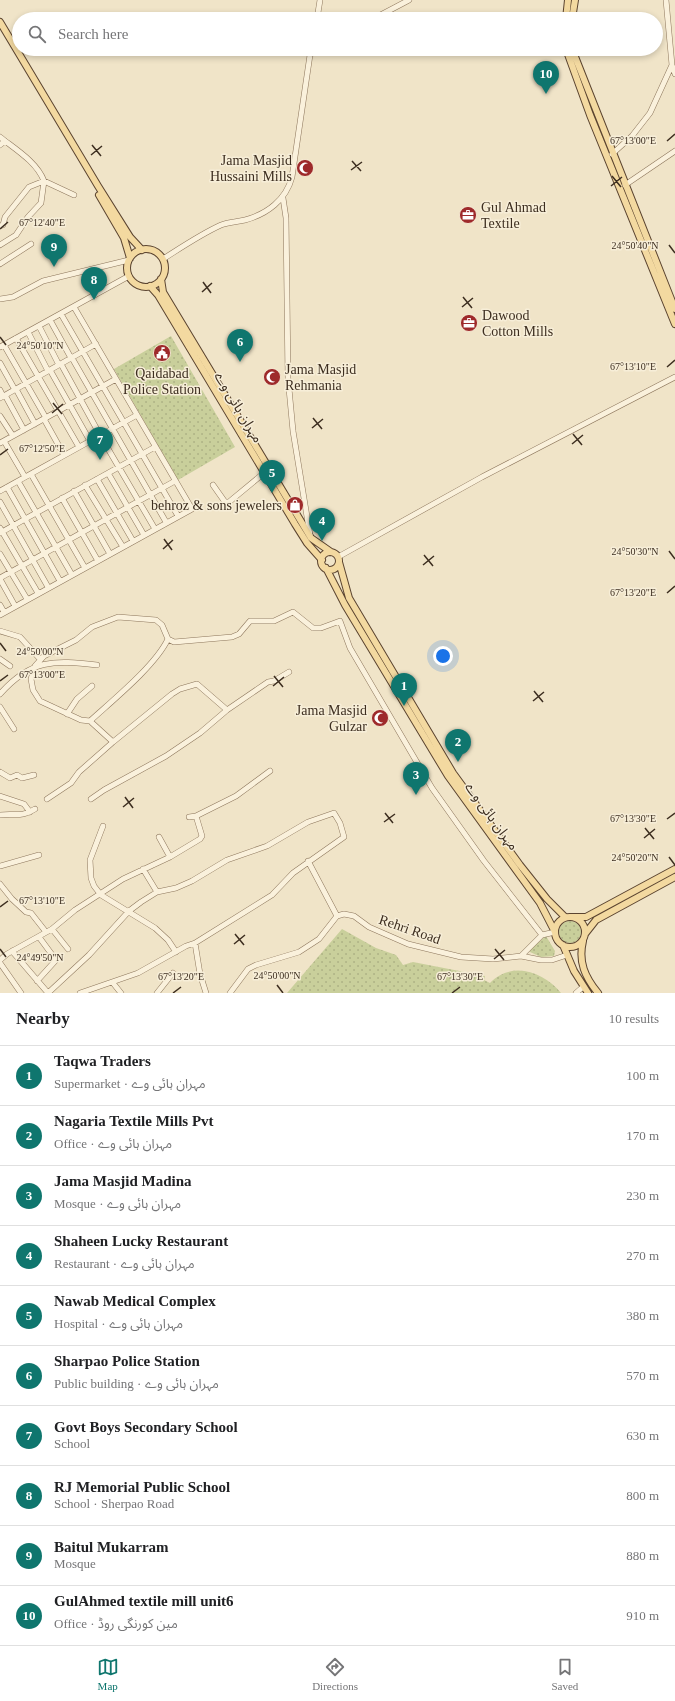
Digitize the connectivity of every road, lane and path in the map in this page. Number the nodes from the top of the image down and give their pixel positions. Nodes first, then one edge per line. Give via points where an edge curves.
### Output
1 (320, 0) edge
2 (409, 0) edge
3 (568, 0) edge
4 (575, 0) edge
5 (666, 0) edge
6 (318, 12) edge
7 (386, 12) edge
8 (567, 12) edge
9 (573, 12) edge
10 (0, 22) edge
11 (0, 30) edge
12 (12, 43) edge
13 (12, 49) edge
14 (17, 56) edge
15 (19, 56) edge
16 (310, 56) edge
17 (569, 56) edge
18 (575, 56) edge
19 (672, 65) junction
20 (675, 74) edge
21 (44, 99) junction
22 (0, 137) edge
23 (5, 141) junction
24 (0, 145) edge
25 (675, 152) edge
26 (612, 154) junction
27 (44, 181) junction
28 (625, 185) junction
29 (74, 195) dead end
30 (283, 198) junction
31 (0, 226) edge
32 (31, 244) dead end
33 (0, 245) edge
34 (142, 250) junction
35 (130, 259) junction
36 (163, 259) junction
37 (0, 264) edge
38 (129, 276) junction
39 (161, 279) junction
40 (150, 286) junction
41 (0, 298) edge
42 (74, 307) junction
43 (675, 309) edge
44 (61, 314) junction
45 (50, 320) junction
46 (675, 324) edge
47 (39, 326) junction
48 (28, 332) junction
49 (16, 338) junction
50 (96, 344) junction
51 (2, 346) edge
52 (83, 352) junction
53 (71, 358) junction
54 (0, 363) edge
55 (60, 364) junction
56 (49, 370) junction
57 (37, 377) junction
58 (675, 377) edge
59 (116, 379) junction
60 (26, 383) junction
61 (103, 386) junction
62 (15, 389) junction
63 (0, 390) edge
64 (91, 392) junction
65 (3, 396) edge
66 (80, 399) junction
67 (70, 405) junction
68 (58, 411) junction
69 (137, 415) junction
70 (0, 416) edge
71 (45, 418) junction
72 (124, 422) junction
73 (35, 424) junction
74 (112, 429) junction
75 (24, 430) junction
76 (100, 435) junction
77 (13, 436) junction
78 (90, 441) junction
79 (1, 442) edge
80 (79, 447) junction
81 (155, 447) junction
82 (141, 454) junction
83 (64, 456) junction
84 (130, 460) junction
85 (119, 467) junction
86 (108, 473) junction
87 (264, 473) junction
88 (31, 474) junction
89 (25, 478) junction
90 (97, 479) junction
91 (18, 481) junction
92 (175, 481) junction
93 (213, 485) dead end
94 (85, 486) junction
95 (7, 487) junction
96 (162, 488) junction
97 (0, 491) edge
98 (74, 491) junction
99 (151, 494) junction
100 (62, 498) junction
101 (139, 501) junction
102 (0, 502) edge
103 (48, 506) junction
104 (128, 507) junction
105 (37, 512) junction
106 (117, 514) junction
107 (178, 516) junction
108 (25, 519) junction
109 (105, 520) junction
110 (166, 522) junction
111 (14, 525) junction
112 (94, 526) junction
113 (155, 529) junction
114 (1, 531) edge
115 (82, 533) junction
116 (144, 535) junction
117 (311, 538) junction
118 (69, 541) junction
119 (133, 541) junction
120 (123, 547) junction
121 (56, 548) junction
122 (331, 552) junction
123 (0, 554) edge
124 (45, 554) junction
125 (110, 554) junction
126 (338, 559) junction
127 (34, 560) junction
128 (322, 560) junction
129 (98, 561) junction
130 (22, 566) junction
131 (85, 568) junction
132 (326, 568) junction
133 (11, 572) junction
134 (72, 574) junction
135 (0, 578) edge
136 (60, 581) junction
137 (48, 587) junction
138 (38, 593) junction
139 (27, 600) junction
140 (0, 605) edge
141 (15, 606) junction
142 (2, 614) edge
143 (0, 631) edge
144 (168, 639) junction
145 (0, 659) edge
146 (40, 659) junction
147 (97, 665) dead end
148 (10, 666) dead end
149 (35, 666) junction
150 (289, 672) dead end
151 (92, 686) dead end
152 (0, 694) edge
153 (0, 707) edge
154 (227, 710) junction
155 (67, 714) junction
156 (90, 721) junction
157 (14, 729) dead end
158 (113, 742) junction
159 (270, 771) dead end
160 (0, 772) edge
161 (34, 775) dead end
162 (0, 796) edge
163 (47, 799) dead end
164 (91, 799) dead end
165 (0, 815) edge
166 (196, 816) junction
167 (189, 817) dead end
168 (103, 826) dead end
169 (159, 837) dead end
170 (39, 855) dead end
171 (170, 856) junction
172 (308, 862) junction
173 (0, 866) edge
174 (143, 869) junction
175 (675, 869) edge
176 (675, 877) edge
177 (0, 884) edge
178 (157, 892) junction
179 (101, 895) junction
180 (129, 911) junction
181 (337, 916) junction
182 (568, 917) junction
183 (52, 929) junction
184 (46, 932) junction
185 (555, 932) junction
186 (542, 935) junction
187 (39, 937) junction
188 (584, 937) junction
189 (195, 943) junction
190 (563, 946) junction
191 (68, 949) dead end
192 (12, 951) junction
193 (176, 952) junction
194 (567, 955) junction
195 (521, 956) junction
196 (1, 958) edge
197 (0, 964) edge
198 (173, 973) dead end
199 (37, 981) junction
200 (113, 983) junction
201 (593, 987) junction
202 (586, 991) edge
203 (88, 992) edge
204 (20, 993) edge
205 (48, 993) edge
206 (80, 993) edge
207 (121, 993) edge
208 (157, 993) edge
209 (206, 993) edge
210 (230, 993) edge
211 (576, 993) edge
212 (598, 993) edge

1 - 6 street
2 - 7 street
3 - 8 main road
4 - 9 main road
5 - 19 street
10 - 12 main road
11 - 13 main road
14 - 21 main road
15 - 21 main road
16 - 30 street via 292,177
17 - 46 main road
18 - 26 main road
19 - 20 street
19 - 26 street via 650,113 632,136
21 - 34 main road via 130,237
21 - 35 main road via 124,238
22 - 23 street
23 - 24 street
23 - 27 street via 33,164
25 - 28 street
26 - 28 main road
27 - 29 street
27 - 31 street via 29,187
27 - 33 street via 41,203 16,235
28 - 43 main road
30 - 36 street via 275,206 253,217 221,225
30 - 117 street via 286,218 288,378 293,431
32 - 37 street
34 - 35 main road
34 - 36 main road via 156,251
35 - 38 main road
35 - 41 street via 43,281 14,297
36 - 39 main road via 165,269
38 - 40 main road via 138,284
38 - 42 street
39 - 40 main road
39 - 117 main road via 164,292
40 - 87 main road, مہران ہائی وے via 158,295
42 - 44 street
42 - 50 street
44 - 45 street
44 - 52 street
45 - 47 street
45 - 53 street
47 - 48 street
47 - 55 street
48 - 49 street
48 - 56 street
49 - 51 street
49 - 57 street
50 - 52 street
50 - 59 street
51 - 60 street
52 - 53 street
52 - 61 street
53 - 55 street
53 - 64 street
54 - 62 street
55 - 56 street
55 - 66 street
56 - 57 street
56 - 67 street
57 - 60 street
57 - 68 street
58 - 126 street via 488,474
59 - 61 street
59 - 69 street
60 - 62 street
60 - 71 street
61 - 64 street
61 - 72 street
62 - 65 street
62 - 73 street
63 - 65 street
64 - 66 street
64 - 74 street
65 - 75 street
66 - 67 street
66 - 76 street
67 - 68 street
67 - 78 street
68 - 71 street
68 - 80 street
69 - 72 street
69 - 81 street
70 - 77 street
71 - 73 street
71 - 83 street
72 - 74 street
72 - 82 street
73 - 75 street
74 - 76 street
74 - 84 street
75 - 77 street
76 - 78 street
76 - 85 street
77 - 79 street
78 - 80 street
79 - 89 street
80 - 83 street
81 - 82 street
81 - 92 street
82 - 84 street
82 - 96 street
83 - 88 street
84 - 85 street
84 - 99 street
85 - 86 street
85 - 101 street
86 - 90 street
86 - 104 street
87 - 93 street via 230,502 225,502
87 - 128 main road, مہران ہائی وے via 307,543
88 - 89 street
88 - 103 street
89 - 91 street
90 - 94 street
90 - 106 street
91 - 95 street
91 - 105 street
92 - 96 street
92 - 107 street via 192,509
94 - 98 street
94 - 109 street
95 - 97 street
95 - 108 street
96 - 99 street
96 - 107 street
98 - 100 street
98 - 112 street
99 - 101 street
99 - 110 street
100 - 103 street
100 - 115 street
101 - 104 street
101 - 113 street
102 - 111 street
103 - 105 street
103 - 118 street
104 - 106 street
104 - 116 street
105 - 108 street
105 - 121 street
106 - 109 street
106 - 119 street
107 - 110 street
108 - 111 street
108 - 124 street
109 - 112 street
109 - 120 street
110 - 113 street
111 - 114 street
111 - 127 street
112 - 115 street
112 - 125 street
113 - 116 street
114 - 130 street
115 - 118 street
115 - 129 street
116 - 119 street
117 - 122 main road
118 - 121 street
118 - 131 street
119 - 120 street
120 - 125 street
121 - 124 street
121 - 134 street
122 - 126 main road
122 - 128 main road via 324,554
123 - 133 street
124 - 127 street
124 - 136 street
125 - 129 street
126 - 132 main road via 335,568
126 - 182 main road via 349,598 453,773 525,871
127 - 130 street
127 - 137 street
128 - 132 main road
129 - 131 street
130 - 133 street
130 - 138 street
131 - 134 street
132 - 185 main road, مہران ہائی وے via 345,605 448,776 540,903
133 - 135 street
133 - 139 street
134 - 136 street
135 - 141 street
136 - 137 street
137 - 138 street
138 - 139 street
139 - 141 street
140 - 142 street
141 - 142 street
143 - 146 street via 20,636
144 - 146 street via 162,625 156,620 118,617 97,624 76,640
144 - 156 street via 163,649
144 - 186 street via 174,642 232,637 239,634 250,621 274,621 293,612 313,628 321,628 340,621 354,654 432,788 484,861
145 - 148 street
146 - 149 street
147 - 149 street via 59,661
149 - 152 street
149 - 155 street via 31,679 33,690 40,701
150 - 154 street via 268,682
151 - 155 street via 77,699
153 - 157 street
154 - 158 street via 194,684 172,694
154 - 164 street via 200,733 166,756
155 - 156 street
156 - 158 street
158 - 163 street via 79,772 71,783
159 - 166 street via 236,796
160 - 161 street via 10,778 17,775 22,778
162 - 165 street via 24,804 33,811 23,816
166 - 167 street
166 - 171 street via 202,837
168 - 179 street via 90,860 92,882
169 - 171 street
170 - 173 street
171 - 174 street
172 - 178 street via 344,837 334,813 308,822 257,850 227,860 186,883
172 - 181 street
172 - 189 street via 293,873 272,895
174 - 178 street
174 - 179 street via 123,879
175 - 182 main road via 586,917
176 - 188 main road via 596,920
177 - 184 street via 12,899 26,912 31,913
178 - 180 street
179 - 180 street
179 - 183 street via 75,910
180 - 193 street via 165,937
180 - 205 street via 89,955
181 - 195 street, Rehri Road via 354,916 369,928 432,951 493,959
181 - 210 street via 319,939 300,952 248,969
182 - 185 main road via 559,921
182 - 188 main road via 582,923
183 - 184 street
183 - 191 street
184 - 187 street
185 - 186 street
185 - 190 main road via 558,942
186 - 195 street
187 - 192 street
187 - 199 street via 56,960
188 - 190 main road via 574,947
188 - 201 main road via 581,963
189 - 193 street
189 - 209 street
190 - 194 main road
192 - 196 street
192 - 199 street
193 - 200 street via 138,973
194 - 195 street, Rehri Road via 552,960
194 - 202 main road
197 - 204 street
198 - 208 street
199 - 205 street
200 - 203 street
200 - 207 street
201 - 202 main road
201 - 212 main road
202 - 211 street
203 - 206 street

